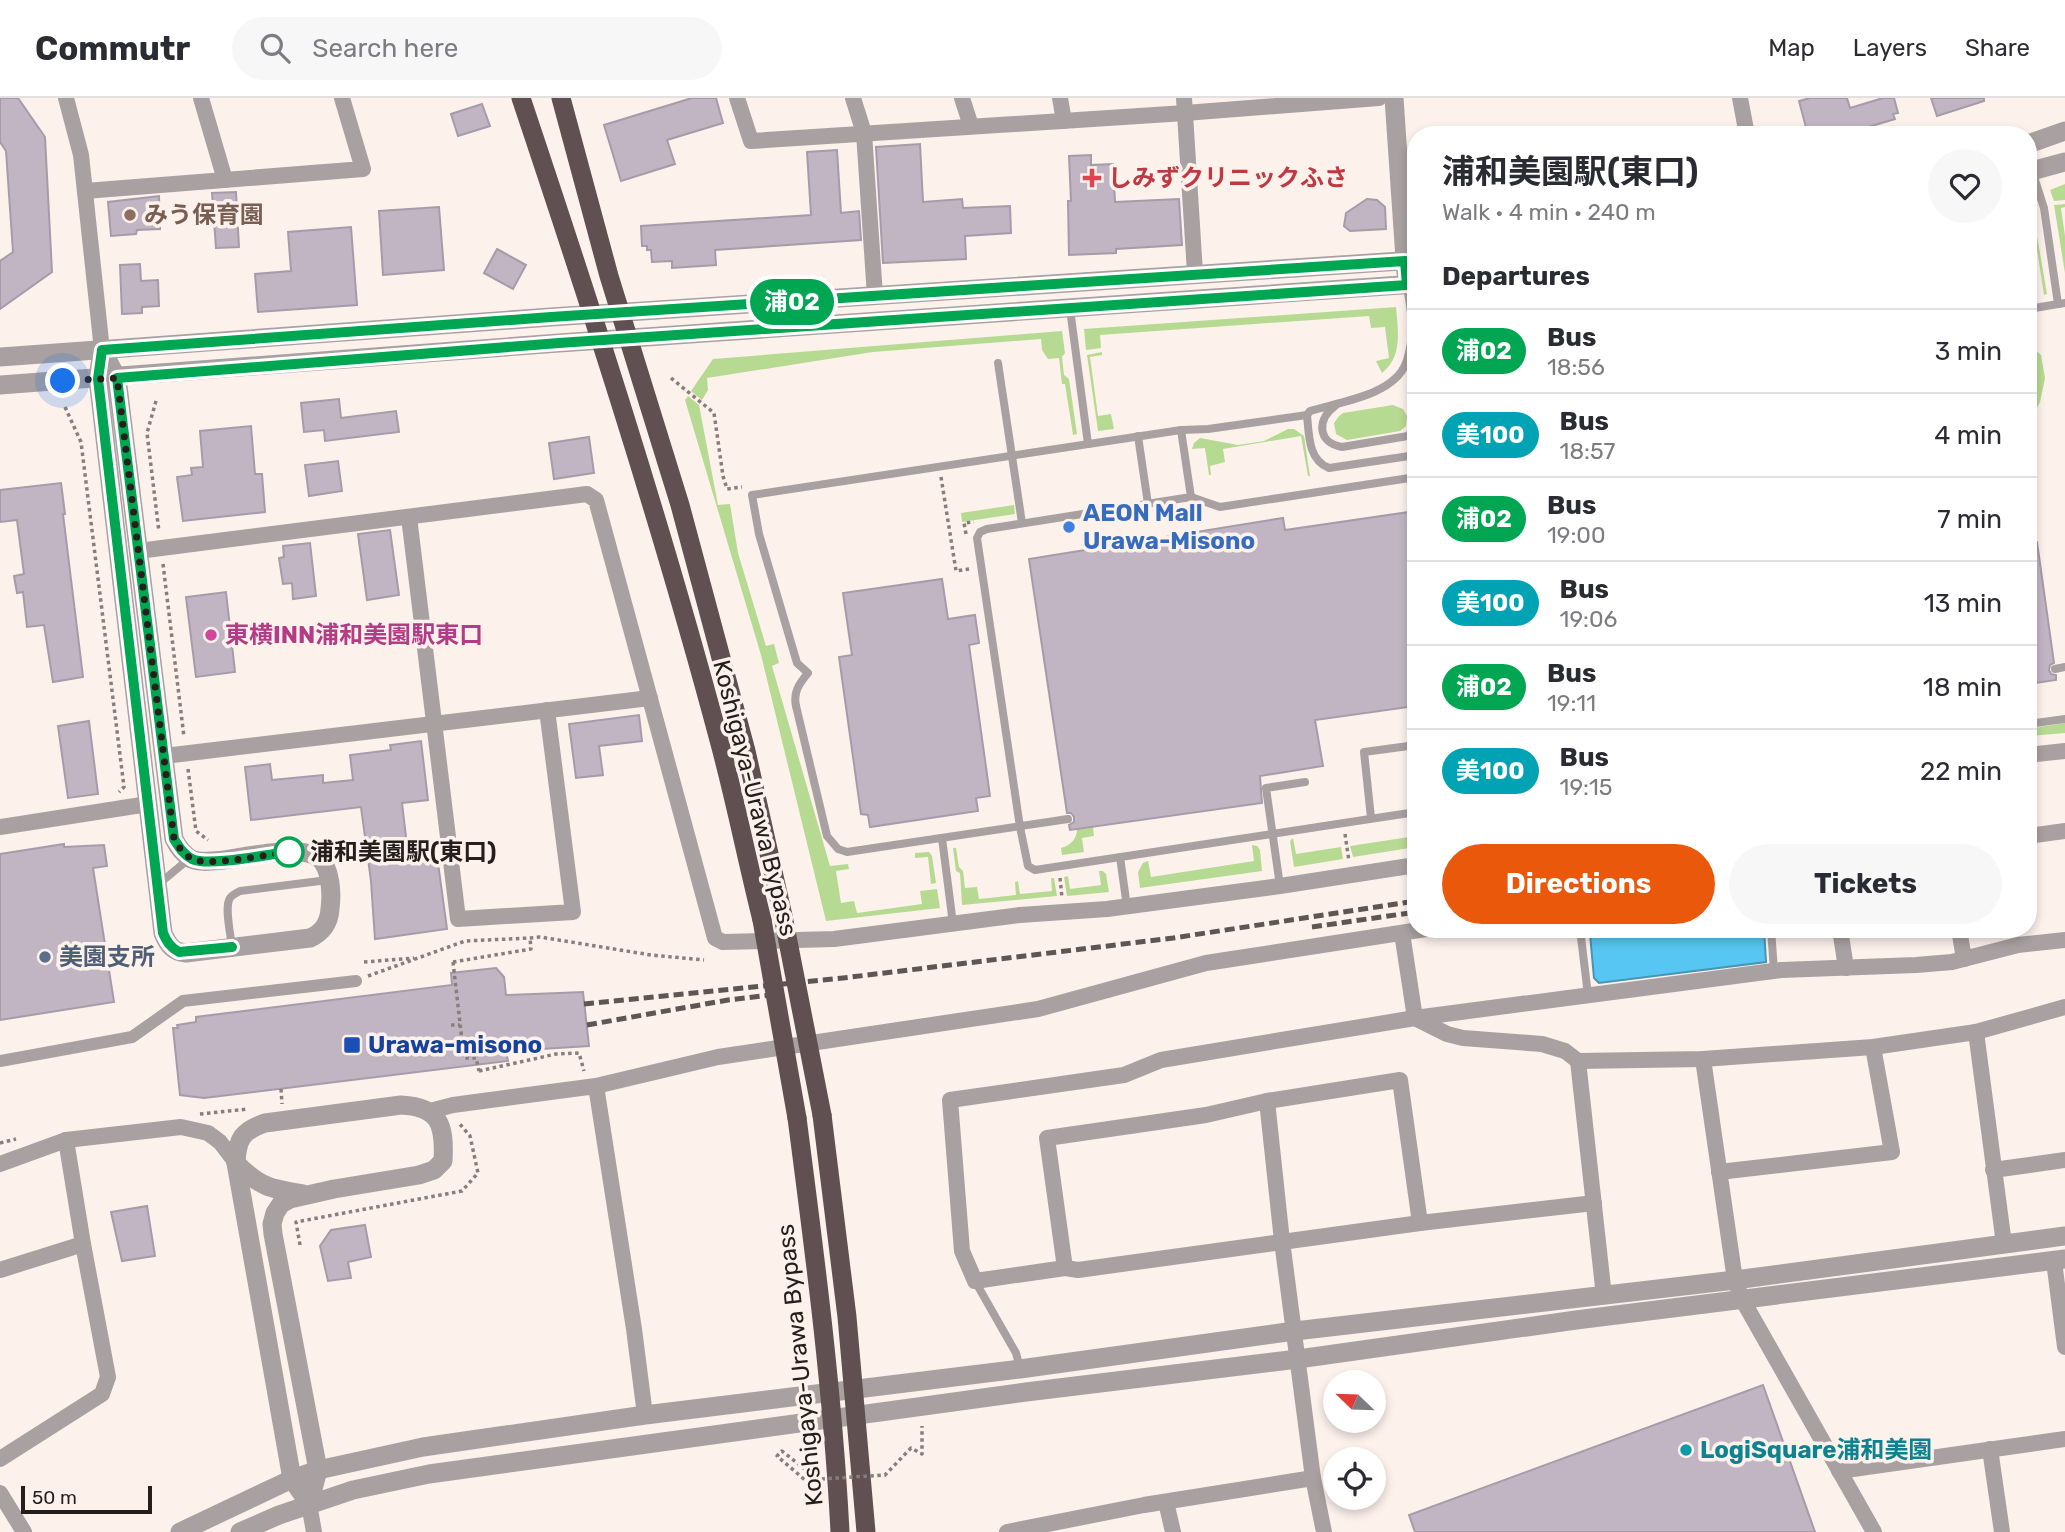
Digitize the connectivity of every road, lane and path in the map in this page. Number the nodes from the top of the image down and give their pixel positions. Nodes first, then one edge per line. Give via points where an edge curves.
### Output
1 (66, 98) edge
2 (201, 98) edge
3 (342, 98) edge
4 (521, 98) edge
5 (561, 98) edge
6 (737, 98) edge
7 (853, 98) edge
8 (962, 98) edge
9 (1060, 98) edge
10 (1378, 98) edge
11 (1394, 98) edge
12 (1740, 98) edge
13 (1289, 102) edge
14 (1185, 105) edge
15 (1064, 121) junction
16 (971, 126) junction
17 (1745, 126) edge
18 (2065, 131) edge
19 (864, 133) junction
20 (2037, 141) edge
21 (2065, 162) edge
22 (2037, 170) edge
23 (225, 180) junction
24 (2037, 190) edge
25 (85, 191) junction
26 (1407, 230) edge
27 (1407, 260) edge
28 (1195, 273) junction
29 (1407, 284) edge
30 (876, 296) junction
31 (2061, 304) edge
32 (2037, 308) edge
33 (1069, 309) junction
34 (622, 313) junction
35 (593, 315) junction
36 (630, 339) junction
37 (601, 341) junction
38 (102, 350) junction
39 (0, 357) edge
40 (1407, 359) edge
41 (998, 363) dead end
42 (107, 378) junction
43 (671, 378) dead end
44 (0, 386) edge
45 (156, 401) dead end
46 (1343, 402) junction
47 (65, 407) dead end
48 (1307, 415) junction
49 (1181, 429) junction
50 (1138, 436) junction
51 (1407, 436) edge
52 (1088, 444) junction
53 (1012, 455) junction
54 (1407, 456) edge
55 (940, 466) junction
56 (1407, 478) edge
57 (750, 486) dead end
58 (1191, 497) junction
59 (1148, 504) junction
60 (409, 517) junction
61 (975, 522) dead end
62 (1022, 523) junction
63 (966, 535) dead end
64 (161, 548) junction
65 (138, 551) junction
66 (972, 580) dead end
67 (2065, 667) edge
68 (2055, 669) dead end
69 (650, 698) junction
70 (547, 710) junction
71 (2065, 719) edge
72 (2037, 723) edge
73 (434, 724) junction
74 (1407, 746) edge
75 (2065, 751) edge
76 (186, 754) junction
77 (2037, 754) edge
78 (163, 756) junction
79 (1305, 782) dead end
80 (114, 798) dead end
81 (148, 804) junction
82 (1407, 813) edge
83 (1371, 818) junction
84 (1068, 819) dead end
85 (1343, 823) junction
86 (0, 827) edge
87 (2065, 831) edge
88 (1273, 833) junction
89 (2037, 835) edge
90 (942, 838) junction
91 (208, 840) dead end
92 (1120, 856) junction
93 (190, 858) junction
94 (1349, 863) dead end
95 (1407, 866) edge
96 (329, 880) junction
97 (158, 885) junction
98 (1280, 886) junction
99 (1127, 907) junction
100 (953, 924) junction
101 (1407, 932) edge
102 (1402, 933) junction
103 (530, 937) junction
104 (1581, 938) edge
105 (1772, 938) edge
106 (1841, 938) edge
107 (1960, 938) edge
108 (2065, 940) edge
109 (232, 947) junction
110 (417, 958) junction
111 (1964, 959) junction
112 (704, 960) dead end
113 (363, 962) dead end
114 (1846, 968) junction
115 (1774, 971) junction
116 (356, 981) joint
117 (1588, 995) junction
118 (2065, 1007) edge
119 (1415, 1018) junction
120 (460, 1024) junction
121 (451, 1025) dead end
122 (1976, 1032) junction
123 (1873, 1047) junction
124 (1703, 1059) junction
125 (0, 1061) edge
126 (1578, 1061) junction
127 (584, 1071) dead end
128 (596, 1086) junction
129 (281, 1089) dead end
130 (1267, 1101) junction
131 (283, 1106) dead end
132 (430, 1111) junction
133 (65, 1140) junction
134 (2065, 1160) edge
135 (236, 1163) junction
136 (0, 1164) edge
137 (1993, 1170) junction
138 (1719, 1172) junction
139 (304, 1195) junction
140 (1594, 1203) junction
141 (1420, 1223) junction
142 (2065, 1236) edge
143 (1282, 1241) junction
144 (83, 1244) junction
145 (2004, 1244) junction
146 (2060, 1260) edge
147 (1065, 1268) junction
148 (0, 1270) edge
149 (975, 1281) junction
150 (1739, 1289) junction
151 (1604, 1296) junction
152 (1295, 1331) junction
153 (2065, 1347) edge
154 (1298, 1359) junction
155 (1020, 1369) junction
156 (854, 1388) junction
157 (828, 1391) junction
158 (645, 1415) junction
159 (857, 1416) junction
160 (831, 1420) junction
161 (922, 1426) dead end
162 (2065, 1439) edge
163 (1990, 1450) junction
164 (0, 1459) edge
165 (318, 1470) junction
166 (806, 1470) dead end
167 (1839, 1471) junction
168 (1313, 1478) junction
169 (292, 1479) junction
170 (0, 1493) edge
171 (1166, 1502) junction
172 (309, 1504) junction
173 (24, 1532) edge
174 (180, 1532) edge
175 (240, 1532) edge
176 (314, 1532) edge
177 (840, 1532) edge
178 (866, 1532) edge
179 (1007, 1532) edge
180 (1172, 1532) edge
181 (1324, 1532) edge
182 (1874, 1532) edge
183 (2002, 1532) edge

1 - 25 street
2 - 23 street
3 - 23 street via 363,169
4 - 35 highway, Koshigaya-Urawa Bypass
5 - 34 highway, Koshigaya-Urawa Bypass
6 - 19 street via 751,141
7 - 19 street
8 - 16 street
9 - 15 street
10 - 13 street
11 - 26 street
12 - 17 street
13 - 14 street
14 - 15 street
14 - 28 street
15 - 16 street
16 - 19 street
18 - 20 street
19 - 30 street
21 - 22 street
23 - 25 street
24 - 31 lane
25 - 38 street
27 - 28 street
28 - 30 street
29 - 33 street
30 - 34 street
31 - 32 lane
33 - 36 street
33 - 52 lane
34 - 35 street
34 - 36 highway, Koshigaya-Urawa Bypass
35 - 37 highway, Koshigaya-Urawa Bypass
35 - 38 street
36 - 37 street
36 - 156 highway, Koshigaya-Urawa Bypass, bridge via 736,712 783,916 822,1115
37 - 42 street
37 - 157 highway, Koshigaya-Urawa Bypass, bridge via 705,688 762,919 797,1118
38 - 39 street
38 - 42 street
40 - 46 lane via 1397,378 1370,394
41 - 53 lane
42 - 44 street
42 - 65 street
42 - 81 street
43 - 57 path via 714,413 727,489
45 - 64 path via 147,433
46 - 48 lane
46 - 51 lane via 1325,414 1322,422 1324,436 1334,446
47 - 80 path via 81,442 124,787
48 - 49 lane
48 - 54 lane via 1312,452 1329,468
49 - 50 lane
49 - 58 lane
50 - 52 lane
50 - 59 lane
52 - 53 lane
53 - 55 lane
53 - 62 lane
55 - 66 path via 956,571 971,569
55 - 90 lane, bridge via 752,495 797,663 808,673 794,699 827,836 846,852
56 - 58 lane via 1220,507
58 - 59 lane
59 - 62 lane
60 - 64 street
60 - 69 street via 587,494 596,500
60 - 73 street
61 - 63 path via 964,523
62 - 92 lane via 987,528 980,532 977,546 1026,862 1035,870
64 - 65 street
64 - 76 path
65 - 78 street
67 - 68 lane
69 - 70 street
69 - 100 street via 715,938 723,942 834,939
70 - 73 street
70 - 73 street via 573,912 458,919
71 - 72 lane
73 - 76 street
74 - 83 lane via 1364,752
75 - 77 street
76 - 78 street
76 - 91 path via 196,831
78 - 93 street via 174,839
79 - 88 lane via 1266,788
81 - 86 street
81 - 97 street
82 - 83 lane
83 - 85 lane
84 - 90 lane, bridge
85 - 88 lane
85 - 94 path
87 - 89 street
88 - 92 lane
88 - 98 lane
90 - 100 lane
92 - 99 lane
93 - 96 street via 216,861 306,852 323,862
93 - 97 lane
95 - 98 street
96 - 109 street via 330,918 319,934
96 - 109 lane via 233,895 227,906
97 - 109 street via 163,933 172,949 186,953
98 - 99 street
99 - 100 street
101 - 102 street
102 - 119 street
102 - 128 street via 1206,963 1038,1009 718,1057
103 - 110 path via 465,941
103 - 112 path
103 - 120 path, bridge via 531,949 453,962
104 - 117 lane
105 - 115 lane
106 - 114 street
107 - 111 street
108 - 111 street via 2018,945
110 - 113 path
110 - 116 path
111 - 114 street
114 - 115 street
115 - 117 street
116 - 125 street via 183,1001 132,1037
117 - 119 street
118 - 122 street
119 - 126 street via 1447,1034 1542,1044
119 - 149 street via 1161,1060 1124,1075 950,1100 962,1251
120 - 121 path, bridge
120 - 127 path, bridge via 464,1058 476,1058 480,1070 579,1052
122 - 123 street
122 - 137 street
123 - 124 street
123 - 138 street via 1892,1152
124 - 126 street
124 - 138 street
126 - 140 street
128 - 132 street
128 - 158 street
129 - 131 path
130 - 141 street via 1399,1080
130 - 143 street
130 - 147 street via 1206,1115 1047,1138
132 - 135 street via 401,1105 265,1123 243,1135
132 - 139 street via 440,1124 444,1142 443,1161 434,1170
133 - 135 street via 181,1127 208,1133
133 - 136 street
133 - 144 street
134 - 137 street
135 - 139 street via 261,1185
135 - 169 street
137 - 145 street
138 - 150 street
139 - 165 street via 281,1204 273,1234
140 - 141 street
140 - 151 street
141 - 143 street
142 - 145 street
143 - 147 street via 1078,1270
143 - 152 street
144 - 148 street
144 - 164 street via 108,1377 102,1394
145 - 150 street
146 - 150 street
146 - 153 street
147 - 149 street
149 - 155 lane via 1016,1353
150 - 151 street
150 - 154 street
150 - 167 street
151 - 152 street
152 - 154 street
152 - 155 street
154 - 159 street
154 - 168 street
155 - 156 street
156 - 157 street
156 - 159 highway, Koshigaya-Urawa Bypass
157 - 158 street
157 - 160 highway, Koshigaya-Urawa Bypass
158 - 165 street via 423,1447
159 - 160 street
159 - 178 highway, Koshigaya-Urawa Bypass
160 - 172 street via 429,1474
160 - 177 highway, Koshigaya-Urawa Bypass
161 - 166 path, bridge via 922,1454 911,1448 885,1475 805,1480 778,1456 782,1451
162 - 163 street
163 - 167 street
163 - 183 street
165 - 169 street
165 - 172 street
167 - 182 street
168 - 171 street
168 - 181 street
169 - 172 street
169 - 174 street
170 - 173 street
171 - 179 street
171 - 180 street
172 - 175 street
172 - 176 street

